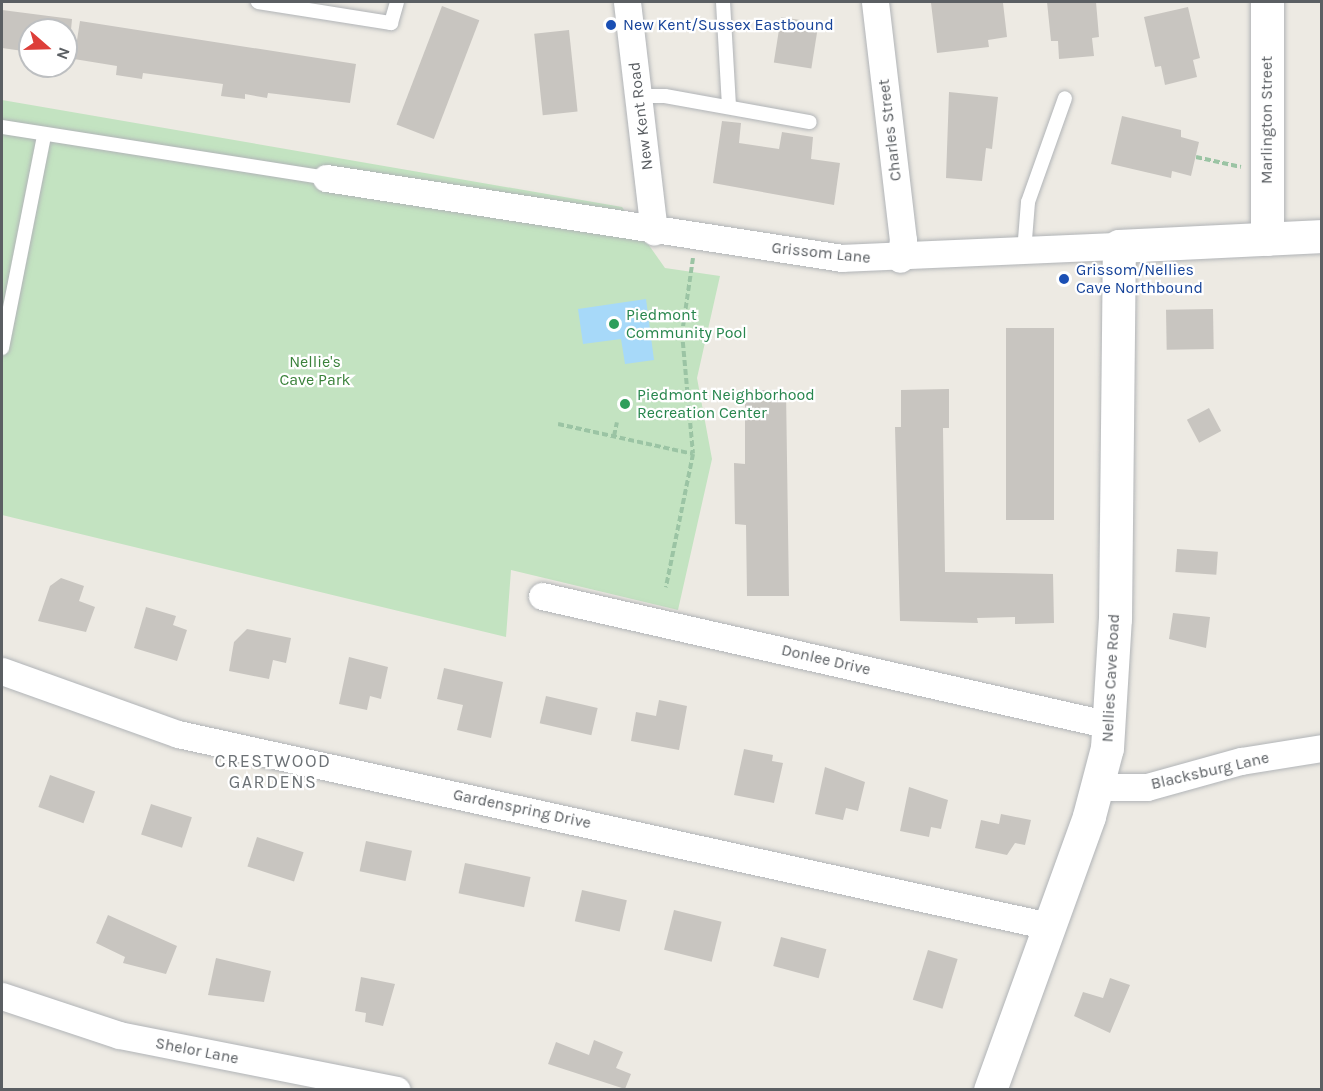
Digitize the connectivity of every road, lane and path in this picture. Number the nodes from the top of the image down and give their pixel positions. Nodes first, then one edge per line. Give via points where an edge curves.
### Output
1 (258, 2) edge
2 (397, 2) edge
3 (627, 2) edge
4 (723, 2) edge
5 (875, 2) edge
6 (1267, 2) edge
7 (639, 96) junction
8 (1065, 98) dead end
9 (729, 106) junction
10 (810, 122) dead end
11 (2, 128) edge
12 (44, 135) junction
13 (1196, 157) dead end
14 (1244, 168) dead end
15 (326, 178) joint
16 (654, 231) junction
17 (1322, 236) edge
18 (1267, 239) junction
19 (1119, 246) junction
20 (1024, 252) junction
21 (693, 255) dead end
22 (900, 259) junction
23 (2, 348) edge
24 (617, 422) dead end
25 (558, 424) dead end
26 (614, 436) junction
27 (693, 454) junction
28 (666, 587) dead end
29 (542, 596) dead end
30 (2, 671) edge
31 (1110, 725) junction
32 (1322, 748) edge
33 (1098, 787) junction
34 (1049, 926) junction
35 (2, 996) edge
36 (398, 1089) edge
37 (990, 1089) edge

1 - 2 lane via 391,23
3 - 7 street, New Kent Road
4 - 9 lane
5 - 22 street, Charles Street via 903,240
6 - 18 street, Marlington Street
7 - 9 lane
7 - 16 street, New Kent Road
8 - 20 lane via 1028,202
9 - 10 lane
11 - 12 lane
12 - 15 lane
12 - 23 lane
13 - 14 path
15 - 16 street, Grissom Lane
16 - 22 street, Grissom Lane via 804,253
17 - 18 street, Grissom Lane
18 - 19 street, Grissom Lane
19 - 20 street, Grissom Lane
19 - 31 street, Nellies Cave Road
20 - 22 street, Grissom Lane
21 - 27 path via 682,333
24 - 26 path
25 - 26 path
26 - 27 path
27 - 28 path
29 - 31 street, Donlee Drive
30 - 34 street, Gardenspring Drive via 178,734
31 - 33 street, Nellies Cave Road
32 - 33 street, Blacksburg Lane via 1242,761 1147,787
33 - 34 street, Nellies Cave Road
34 - 37 street, Nellies Cave Road
35 - 36 street, Shelor Lane via 119,1035

